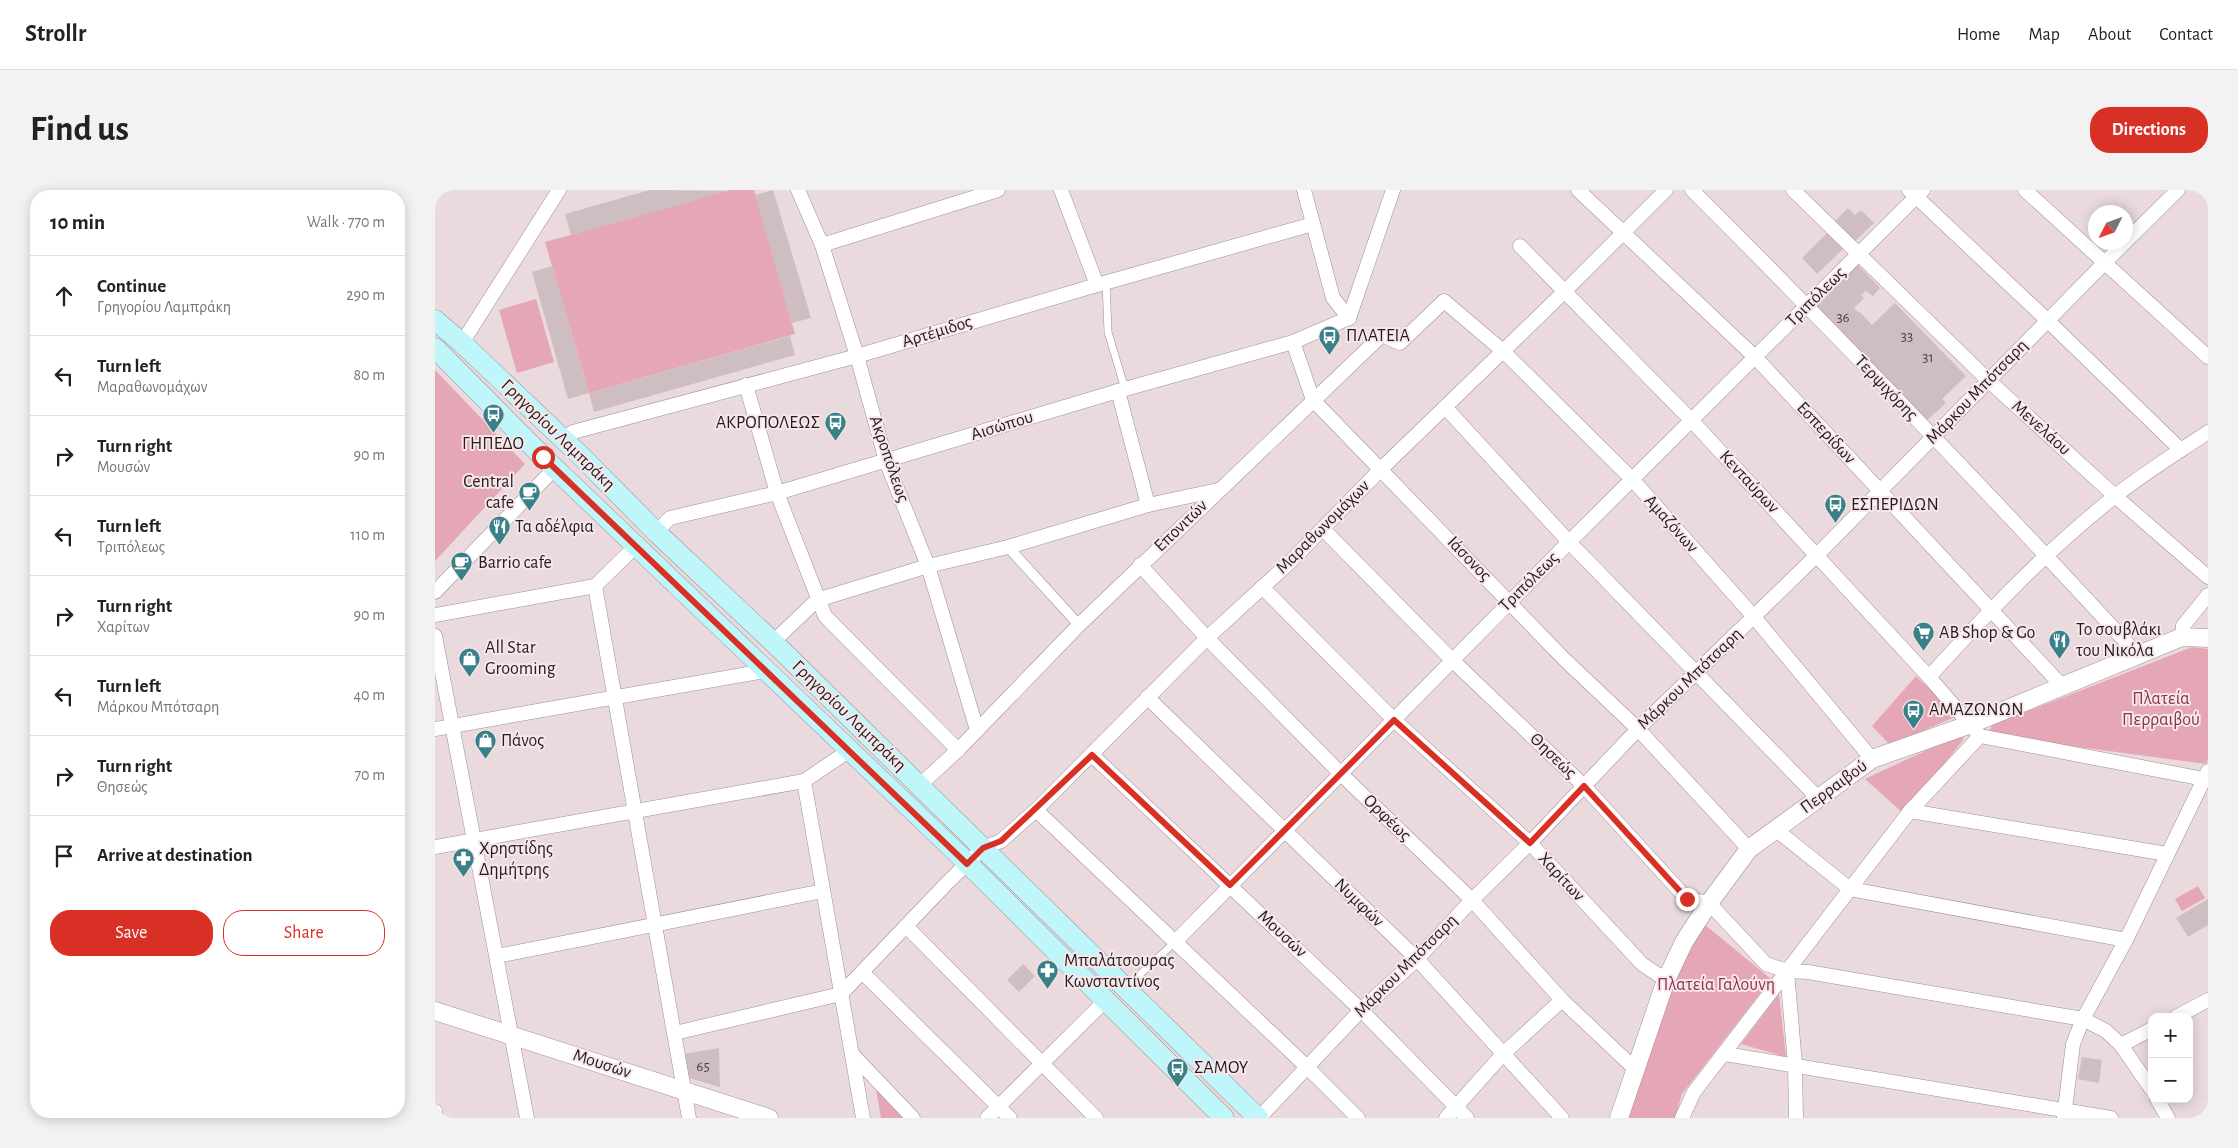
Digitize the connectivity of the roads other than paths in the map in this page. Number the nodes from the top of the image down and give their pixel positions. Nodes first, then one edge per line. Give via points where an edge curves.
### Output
1 (559, 190) edge
2 (798, 190) edge
3 (997, 190) edge
4 (1061, 190) edge
5 (1304, 190) edge
6 (1393, 190) edge
7 (1578, 190) edge
8 (1666, 190) edge
9 (1692, 190) edge
10 (1793, 190) edge
11 (2025, 190) edge
12 (2178, 190) edge
13 (1916, 192) edge
14 (960, 195) edge
15 (1313, 224) junction
16 (1623, 231) junction
17 (2133, 234) edge
18 (822, 245) junction
19 (1520, 246) dead end
20 (2117, 250) edge
21 (1858, 254) junction
22 (2106, 262) junction
23 (1102, 283) junction
24 (1565, 291) junction
25 (1808, 306) junction
26 (1452, 307) joint
27 (1349, 318) junction
28 (435, 320) edge
29 (2047, 320) junction
30 (1293, 342) junction
31 (463, 343) junction
32 (435, 348) edge
33 (1503, 351) junction
34 (857, 356) junction
35 (1755, 357) junction
36 (2208, 357) edge
37 (1989, 381) junction
38 (746, 385) junction
39 (1121, 390) junction
40 (1313, 400) junction
41 (1445, 407) junction
42 (1692, 422) junction
43 (2208, 432) edge
44 (1933, 438) junction
45 (563, 440) junction
46 (2181, 450) junction
47 (886, 461) junction
48 (555, 468) junction
49 (1381, 469) junction
50 (1632, 479) junction
51 (1218, 490) junction
52 (1879, 491) junction
53 (777, 492) junction
54 (2115, 496) junction
55 (1148, 505) junction
56 (1323, 529) junction
57 (655, 532) junction
58 (1569, 542) junction
59 (637, 545) junction
60 (1008, 548) junction
61 (1817, 555) junction
62 (2046, 555) junction
63 (1140, 565) junction
64 (928, 566) junction
65 (2208, 577) edge
66 (595, 586) junction
67 (1262, 587) junction
68 (435, 592) edge
69 (2208, 595) edge
70 (817, 600) junction
71 (1510, 602) junction
72 (1991, 609) junction
73 (435, 615) edge
74 (1754, 617) junction
75 (1079, 625) junction
76 (435, 636) edge
77 (2182, 637) junction
78 (1207, 638) junction
79 (2208, 638) edge
80 (773, 642) junction
81 (2138, 655) junction
82 (1452, 660) junction
83 (765, 671) junction
84 (1696, 673) junction
85 (1929, 677) junction
86 (2063, 687) junction
87 (615, 697) junction
88 (1147, 697) junction
89 (1394, 720) junction
90 (452, 726) junction
91 (435, 729) edge
92 (1638, 729) junction
93 (977, 730) junction
94 (1975, 730) junction
95 (850, 750) junction
96 (958, 750) junction
97 (1092, 755) junction
98 (1872, 759) junction
99 (1340, 773) junction
100 (2206, 775) edge
101 (804, 781) junction
102 (920, 785) junction
103 (1584, 786) junction
104 (1818, 798) junction
105 (1037, 810) junction
106 (635, 811) junction
107 (1910, 811) junction
108 (1775, 829) junction
109 (1283, 830) junction
110 (475, 840) junction
111 (1530, 843) junction
112 (435, 847) edge
113 (1749, 849) junction
114 (2167, 854) junction
115 (975, 856) junction
116 (1230, 885) junction
117 (1850, 890) junction
118 (823, 891) junction
119 (1472, 900) junction
120 (1709, 903) junction
121 (655, 925) junction
122 (907, 926) junction
123 (2126, 940) junction
124 (1175, 942) junction
125 (497, 956) junction
126 (1417, 959) junction
127 (1787, 971) junction
128 (862, 972) junction
129 (1137, 977) dead end
130 (1666, 980) junction
131 (841, 994) junction
132 (1106, 1000) junction
133 (1562, 1000) junction
134 (2208, 1000) edge
135 (1361, 1010) junction
136 (435, 1012) edge
137 (2184, 1013) edge
138 (2083, 1019) junction
139 (2148, 1031) edge
140 (675, 1033) junction
141 (513, 1035) junction
142 (2121, 1045) junction
143 (852, 1054) junction
144 (1503, 1054) junction
145 (1725, 1054) junction
146 (1042, 1062) junction
147 (1795, 1064) junction
148 (1307, 1067) junction
149 (1635, 1070) junction
150 (2148, 1084) edge
151 (685, 1092) junction
152 (2159, 1103) edge
153 (999, 1106) junction
154 (1456, 1107) junction
155 (435, 1111) edge
156 (2064, 1113) edge
157 (436, 1118) edge
158 (527, 1118) edge
159 (689, 1118) edge
160 (769, 1118) edge
161 (863, 1118) edge
162 (913, 1118) edge
163 (987, 1118) edge
164 (1010, 1118) edge
165 (1096, 1118) edge
166 (1224, 1118) edge
167 (1259, 1118) edge
168 (1358, 1118) edge
169 (1446, 1118) edge
170 (1467, 1118) edge
171 (1562, 1118) edge
172 (1619, 1118) edge
173 (1682, 1118) edge
174 (1796, 1118) edge
175 (2111, 1118) edge
176 (2167, 1118) edge

1 - 31 street
2 - 18 street, Ακροπόλεως
3 - 14 street
4 - 23 street
5 - 15 street
6 - 27 street
7 - 16 street, Εσπερίδων
8 - 16 street, Μαραθωνομάχων
9 - 25 street, Τερψιχόρης
10 - 21 street, Μενελάου
11 - 22 street
12 - 17 street, Μάρκου Μπότσαρη
13 - 21 street, Τριπόλεως
13 - 29 street
14 - 18 street
15 - 23 street, Αρτέμιδος
15 - 27 street via 1333,298
16 - 24 street, Μαραθωνομάχων
16 - 35 street, Εσπερίδων
18 - 34 street, Ακροπόλεως
19 - 24 street, Κενταύρων
20 - 22 street, Μάρκου Μπότσαρη
21 - 25 street, Τριπόλεως
21 - 37 street, Μενελάου
22 - 29 street, Μάρκου Μπότσαρη
22 - 36 street
23 - 34 street, Αρτέμιδος
23 - 39 lane via 1108,332
24 - 33 street, Μαραθωνομάχων
24 - 42 street, Κενταύρων
25 - 35 street, Τριπόλεως
25 - 44 street, Τερψιχόρης
26 - 33 street, Αμαζόνων
26 - 40 street, Επονιτών via 1444,301 1400,343 1382,335
27 - 30 street, Αισώπου
28 - 31 main road, Γρηγορίου Λαμπράκη
29 - 37 street, Μάρκου Μπότσαρη
29 - 46 street
30 - 39 street, Αισώπου
30 - 40 street, Ιάσονος
31 - 45 main road, Γρηγορίου Λαμπράκη
32 - 48 main road, Γρηγορίου Λαμπράκη
33 - 41 street, Μαραθωνομάχων
33 - 50 street, Αμαζόνων
34 - 38 street, Αρτέμιδος
34 - 47 street, Ακροπόλεως
35 - 42 street, Τριπόλεως
35 - 52 street, Εσπερίδων
37 - 44 street, Μάρκου Μπότσαρη
37 - 54 street, Μενελάου
38 - 45 street, Αρτέμιδος via 573,432
38 - 53 street
39 - 47 street, Αισώπου
39 - 55 street
40 - 49 street, Ιάσονος
40 - 51 street, Επονιτών
41 - 49 street, Μαραθωνομάχων
41 - 58 street
42 - 50 street, Τριπόλεως
42 - 61 street, Κενταύρων
43 - 46 street
44 - 52 street, Μάρκου Μπότσαρη
44 - 62 street, Τερψιχόρης
45 - 57 main road, Γρηγορίου Λαμπράκη
46 - 54 street
47 - 53 street, Αισώπου
47 - 64 street, Ακροπόλεως
48 - 59 main road, Γρηγορίου Λαμπράκη
48 - 68 street
49 - 56 street, Μαραθωνομάχων
49 - 71 street, Ιάσονος
50 - 58 street, Τριπόλεως
50 - 74 street, Αμαζόνων
51 - 55 street
51 - 63 street, Επονιτών
52 - 61 street, Μάρκου Μπότσαρη
52 - 72 street, Εσπερίδων
53 - 57 street, Αισώπου via 670,518
53 - 70 street
54 - 62 street
54 - 65 street, Μενελάου
55 - 60 street
56 - 67 street, Μαραθωνομάχων
56 - 82 street, Θησεώς
57 - 80 main road, Γρηγορίου Λαμπράκη
58 - 71 street, Τριπόλεως
58 - 84 street
59 - 66 street
59 - 83 main road, Γρηγορίου Λαμπράκη
60 - 64 street
60 - 75 street
61 - 74 street, Μάρκου Μπότσαρη
61 - 85 street, Κενταύρων
62 - 72 street
62 - 81 street, Τερψιχόρης
63 - 75 street, Επονιτών
63 - 78 street, Ορφέως
64 - 70 street
64 - 93 street, Ακροπόλεως
66 - 73 street
66 - 87 street
67 - 78 street, Μαραθωνομάχων
67 - 89 street, Χαρίτων
69 - 77 street via 2183,626
70 - 80 street
70 - 96 street via 825,616
71 - 82 street, Τριπόλεως
71 - 92 street, Ιάσονος
72 - 85 street
72 - 86 street, Εσπερίδων
74 - 84 street, Μάρκου Μπότσαρη
74 - 98 street, Αμαζόνων
75 - 93 street, Επονιτών
76 - 90 street
77 - 79 street, Περραιβού
77 - 81 street, Περραιβού
78 - 88 street, Μαραθωνομάχων
78 - 99 street, Ορφέως
80 - 102 main road, Γρηγορίου Λαμπράκη
81 - 86 street, Περραιβού
82 - 89 street, Τριπόλεως
82 - 103 street, Θησεώς
83 - 87 street
83 - 95 main road, Γρηγορίου Λαμπράκη
84 - 92 street, Μάρκου Μπότσαρη
84 - 104 street
85 - 94 street, Κενταύρων
86 - 94 street, Περραιβού
87 - 90 street
87 - 106 street
88 - 97 street, Μαραθωνομάχων
88 - 109 street, Νυμφών
89 - 99 street, Τριπόλεως
89 - 111 street, Χαρίτων
90 - 91 street
90 - 110 street
92 - 103 street, Μάρκου Μπότσαρη
92 - 113 street, Ιάσονος
93 - 96 street, Επονιτών
94 - 98 street, Περραιβού
94 - 100 street
94 - 107 street
95 - 101 street
95 - 115 main road, Γρηγορίου Λαμπράκη
96 - 102 street, Επονιτών
97 - 105 street, Μαραθωνομάχων
97 - 116 street, Μουσών
98 - 104 street, Περραιβού
99 - 109 street, Τριπόλεως
99 - 119 street, Ορφέως
100 - 114 street
101 - 106 street
101 - 118 street
102 - 115 main road, Γρηγορίου Λαμπράκη
103 - 111 street, Μάρκου Μπότσαρη
103 - 120 street, Θησεώς via 1687,899
104 - 108 street, Περραιβού
105 - 115 street, Μαραθωνομάχων via 1001,841
105 - 124 street
106 - 110 street
106 - 121 street
107 - 114 street
107 - 117 street
108 - 113 street, Περραιβού
108 - 117 street
109 - 116 street, Τριπόλεως
109 - 126 street, Νυμφών
110 - 112 street
110 - 125 street
111 - 119 street, Μάρκου Μπότσαρη
111 - 130 street, Χαρίτων via 1642,964
113 - 120 street, Περραιβού
114 - 123 street
115 - 122 street
115 - 132 main road, Γρηγορίου Λαμπράκη
115 - 167 main road, Γρηγορίου Λαμπράκη via 1001,868
116 - 124 street, Τριπόλεως
116 - 135 street, Μουσών
117 - 123 street
117 - 127 street
118 - 121 street
118 - 131 street
119 - 126 street, Μάρκου Μπότσαρη
119 - 133 street, Ορφέως
120 - 127 street via 1766,964
120 - 130 street, Περραιβού via 1684,942
121 - 125 street
121 - 140 street
122 - 128 street
122 - 146 street
123 - 138 street
124 - 129 lane, Τριπόλεως
124 - 148 street
125 - 141 street
126 - 135 street, Μάρκου Μπότσαρη
126 - 144 street, Νυμφών
127 - 138 street
127 - 145 street
127 - 147 street
128 - 131 street
128 - 153 street
130 - 149 street, Περραιβού
131 - 140 street
131 - 143 street
132 - 146 street
132 - 166 main road, Γρηγορίου Λαμπράκη
133 - 144 street
133 - 149 street, Ορφέως
134 - 137 street
135 - 148 street, Μάρκου Μπότσαρη
135 - 154 street, Μουσών
136 - 141 street, Μουσών
138 - 142 street via 2106,1031
138 - 156 street via 2073,1044
139 - 142 street
140 - 151 street
141 - 151 street, Μουσών
141 - 158 street
142 - 150 street
143 - 161 street
143 - 162 street
144 - 154 street
144 - 171 street, Νυμφών
145 - 147 street
145 - 173 street via 1694,1092
146 - 153 street
146 - 165 street
147 - 156 street
147 - 174 street
148 - 167 street, Μάρκου Μπότσαρη
148 - 168 street
149 - 172 street, Περραιβού
151 - 159 street
151 - 160 street, Μουσών
152 - 176 street
153 - 163 street
153 - 164 street
154 - 169 street
154 - 170 street, Μουσών
155 - 157 street
156 - 175 street

